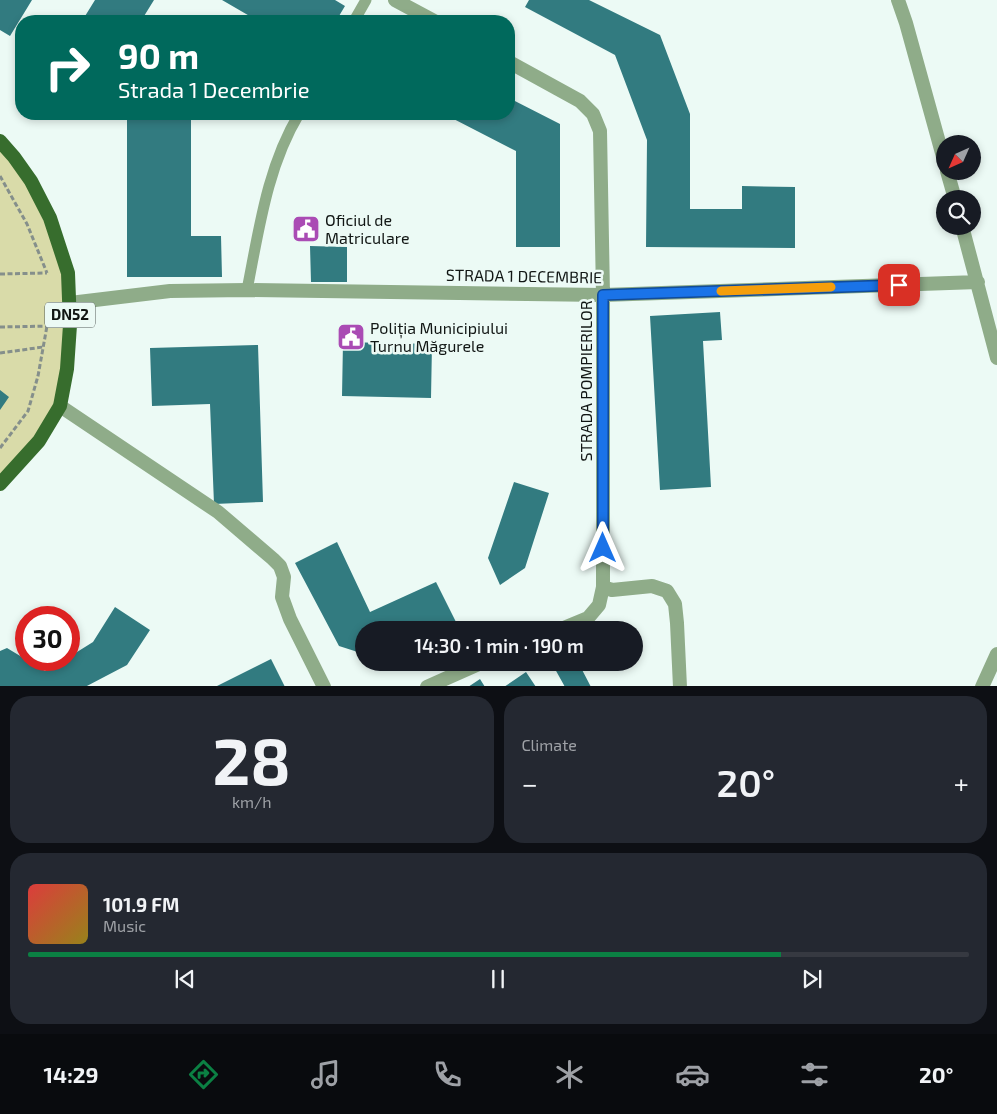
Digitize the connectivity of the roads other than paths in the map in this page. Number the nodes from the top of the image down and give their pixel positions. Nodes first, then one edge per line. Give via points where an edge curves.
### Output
1 (366, 0) edge
2 (395, 0) edge
3 (898, 0) edge
4 (357, 15) edge
5 (423, 15) edge
6 (515, 65) edge
7 (296, 120) edge
8 (937, 135) edge
9 (0, 142) edge
10 (965, 235) edge
11 (978, 282) junction
12 (247, 290) junction
13 (603, 295) junction
14 (70, 303) junction
15 (997, 358) edge
16 (60, 406) junction
17 (0, 484) edge
18 (603, 587) junction
19 (581, 621) edge
20 (997, 654) edge
21 (462, 671) edge
22 (324, 686) edge
23 (427, 686) edge
24 (680, 686) edge
25 (982, 686) edge

1 - 4 lane
2 - 5 street
3 - 8 street
6 - 13 street, STRADA POMPIERILOR via 580,101 593,114 600,131
7 - 12 lane via 268,191
9 - 14 main road, DN52 via 31,181 50,218 68,272
10 - 11 street
11 - 13 street, STRADA 1 DECEMBRIE
11 - 15 street
12 - 13 street, STRADA 1 DECEMBRIE
12 - 14 street, STRADA 1 DECEMBRIE via 170,291
13 - 18 street, STRADA POMPIERILOR
14 - 16 main road, DN52 via 67,369
16 - 17 main road, DN52 via 40,441
16 - 22 street via 218,512 280,566 284,577 282,597 290,619
18 - 19 street, STRADA POMPIERILOR via 599,605 588,618
18 - 24 street via 612,590 652,586 667,592 675,604
20 - 25 street
21 - 23 street

